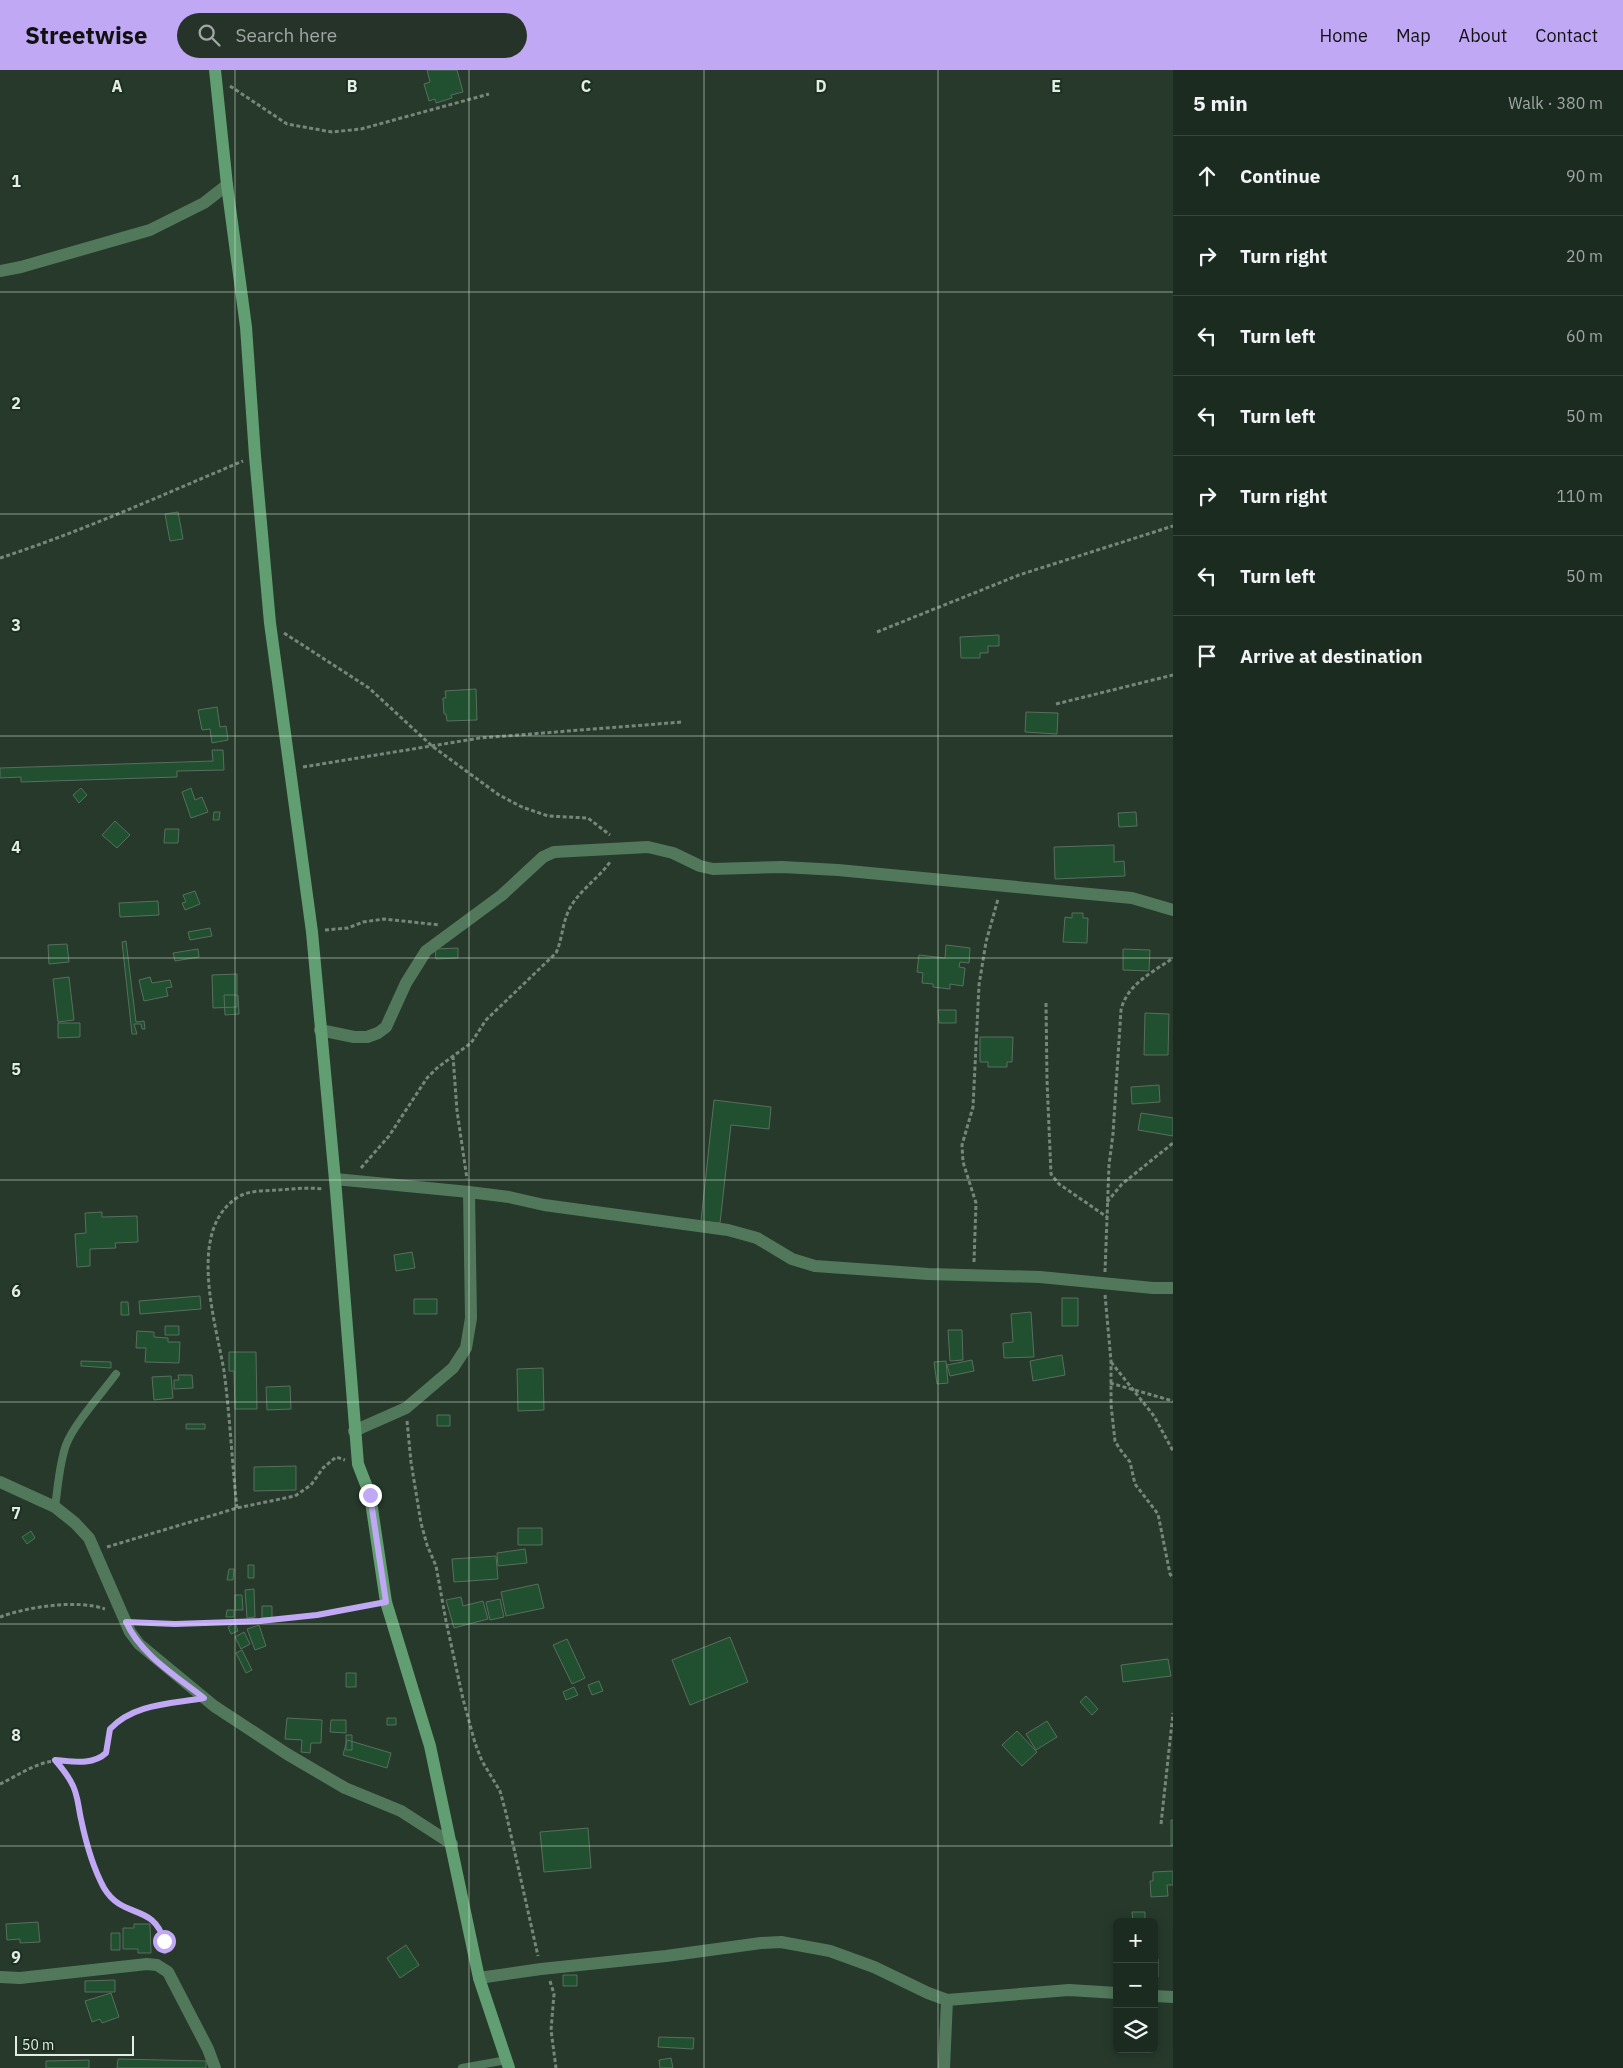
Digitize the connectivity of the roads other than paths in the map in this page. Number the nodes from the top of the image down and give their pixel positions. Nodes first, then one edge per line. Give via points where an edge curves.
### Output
1 (215, 73) edge
2 (227, 186) junction
3 (0, 271) edge
4 (1173, 910) edge
5 (320, 1030) junction
6 (336, 1185) junction
7 (469, 1192) junction
8 (1173, 1288) edge
9 (116, 1374) dead end
10 (354, 1431) junction
11 (0, 1482) edge
12 (55, 1507) junction
13 (452, 1844) junction
14 (0, 1977) edge
15 (479, 1978) junction
16 (1113, 1994) edge
17 (1158, 1996) edge
18 (1173, 1997) edge
19 (948, 2000) junction
20 (508, 2064) edge
21 (215, 2068) edge
22 (462, 2068) edge
23 (944, 2068) edge

1 - 2 street
2 - 3 street via 204,203 150,230
2 - 5 street via 246,327 270,623 312,932
4 - 5 street via 1132,898 838,870 782,867 713,869 662,849 648,847 554,852 543,857 502,895 426,951 397,1000 386,1027 367,1037
5 - 6 street
6 - 7 street via 355,1180
6 - 10 street
7 - 8 street via 728,1230 756,1238 792,1259 815,1266 1040,1277
7 - 10 street via 471,1318 466,1348 453,1368 406,1408
9 - 12 lane via 66,1444
10 - 13 street via 358,1464 370,1495 386,1602 430,1746
11 - 12 street
12 - 13 street via 89,1538 124,1618 139,1644 152,1656 214,1706 287,1754 345,1788 401,1812
13 - 15 street
14 - 21 street via 20,1978 157,1965 168,1972
15 - 19 street via 780,1942 830,1951
15 - 20 street
16 - 19 street via 1070,1990
17 - 18 street
19 - 23 street
20 - 22 lane

